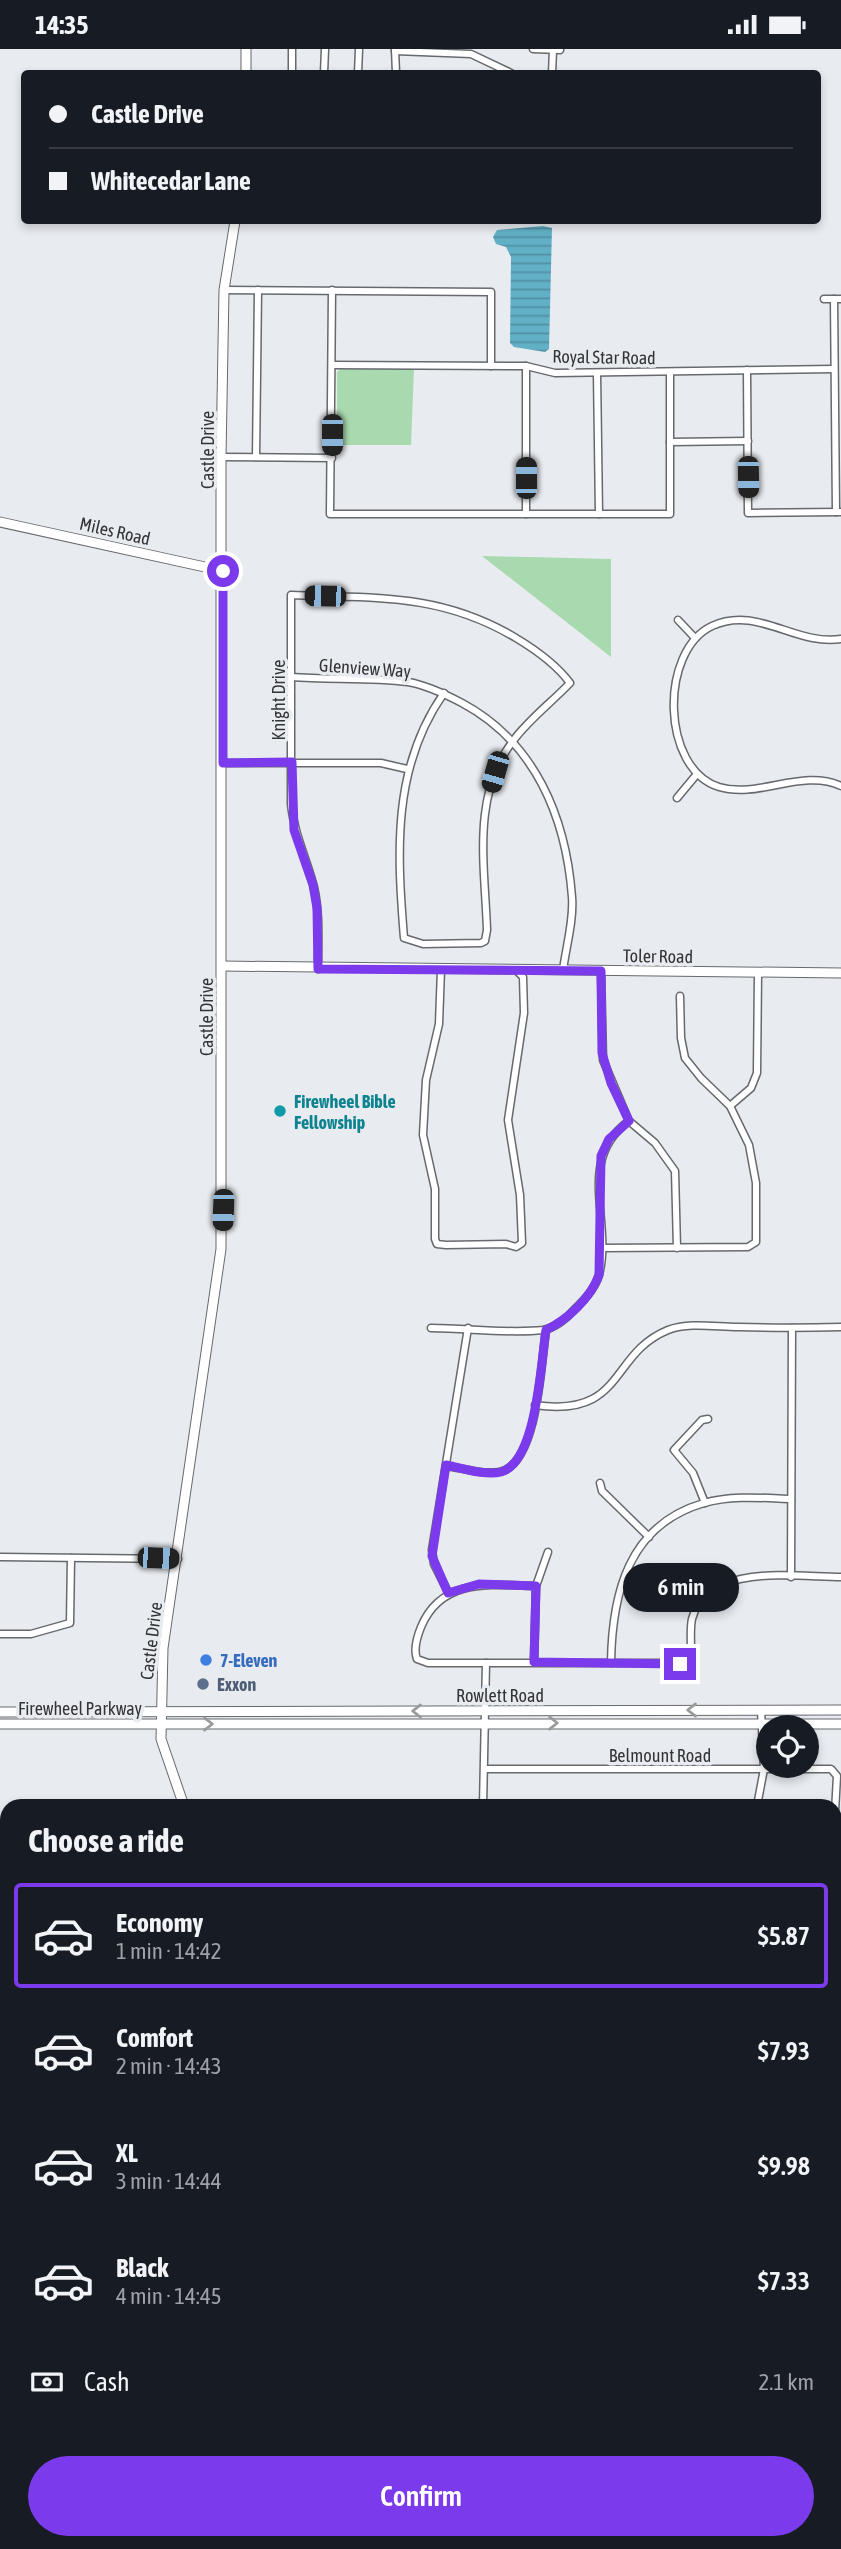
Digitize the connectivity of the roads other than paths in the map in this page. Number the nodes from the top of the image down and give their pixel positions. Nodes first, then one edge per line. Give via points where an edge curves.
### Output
1 (246, 49) edge
2 (292, 49) edge
3 (325, 49) edge
4 (359, 49) edge
5 (533, 49) edge
6 (395, 50) edge
7 (553, 50) edge
8 (560, 50) edge
9 (246, 70) edge
10 (292, 70) edge
11 (324, 70) edge
12 (358, 70) edge
13 (396, 70) edge
14 (505, 70) edge
15 (552, 70) edge
16 (234, 224) edge
17 (225, 290) junction
18 (258, 290) junction
19 (332, 291) junction
20 (824, 299) dead end
21 (838, 299) edge
22 (332, 365) junction
23 (491, 366) junction
24 (526, 366) junction
25 (834, 369) junction
26 (747, 370) junction
27 (670, 372) junction
28 (597, 373) junction
29 (748, 441) junction
30 (670, 442) junction
31 (221, 457) junction
32 (256, 457) junction
33 (332, 458) junction
34 (838, 512) edge
35 (526, 514) junction
36 (599, 514) junction
37 (0, 522) edge
38 (223, 571) junction
39 (678, 620) dead end
40 (695, 638) junction
41 (841, 639) edge
42 (291, 677) junction
43 (444, 693) junction
44 (513, 740) junction
45 (292, 762) junction
46 (223, 763) junction
47 (407, 769) junction
48 (697, 774) junction
49 (841, 786) edge
50 (677, 797) dead end
51 (222, 966) junction
52 (318, 969) junction
53 (441, 969) junction
54 (516, 970) junction
55 (563, 970) junction
56 (601, 971) junction
57 (758, 973) junction
58 (841, 973) edge
59 (680, 996) dead end
60 (730, 1107) junction
61 (629, 1121) junction
62 (601, 1248) junction
63 (677, 1248) junction
64 (841, 1327) edge
65 (431, 1328) dead end
66 (468, 1328) junction
67 (792, 1328) junction
68 (546, 1330) junction
69 (535, 1405) junction
70 (708, 1419) dead end
71 (446, 1465) junction
72 (600, 1483) dead end
73 (791, 1499) junction
74 (705, 1503) junction
75 (649, 1537) junction
76 (548, 1552) dead end
77 (0, 1557) edge
78 (71, 1558) junction
79 (177, 1559) junction
80 (791, 1577) junction
81 (841, 1577) edge
82 (536, 1586) junction
83 (448, 1593) junction
84 (0, 1635) edge
85 (534, 1662) junction
86 (486, 1663) junction
87 (611, 1663) junction
88 (761, 1710) junction
89 (841, 1710) edge
90 (486, 1711) junction
91 (360, 1712) junction
92 (0, 1713) edge
93 (160, 1713) junction
94 (761, 1715) edge
95 (485, 1723) junction
96 (0, 1724) edge
97 (160, 1724) junction
98 (819, 1724) edge
99 (841, 1724) edge
100 (360, 1725) junction
101 (756, 1725) edge
102 (486, 1769) junction
103 (756, 1769) edge
104 (819, 1769) edge
105 (762, 1778) edge
106 (182, 1799) edge
107 (484, 1799) edge
108 (758, 1799) edge
109 (835, 1799) edge

1 - 9 street
2 - 10 street
3 - 11 street
4 - 12 street
5 - 7 street
6 - 13 street
6 - 14 street via 471,54
7 - 8 street
7 - 15 street
16 - 17 street, Castle Drive
17 - 18 street
17 - 31 street, Castle Drive
18 - 19 street
18 - 32 street
19 - 22 street
19 - 23 street via 491,292
20 - 21 street
21 - 25 street
22 - 23 street, Royal Star Road
22 - 33 street
23 - 24 street, Royal Star Road
24 - 28 street, Royal Star Road via 555,373
24 - 35 street
25 - 26 street, Royal Star Road
25 - 34 street
26 - 27 street, Royal Star Road
26 - 29 street
27 - 28 street, Royal Star Road
27 - 30 street
28 - 36 street
29 - 30 street
29 - 34 street via 748,513
30 - 36 street via 670,514
31 - 32 street
31 - 38 street, Castle Drive
32 - 33 street
33 - 35 street via 330,514
35 - 36 street
37 - 38 street, Miles Road
38 - 46 street, Castle Drive
39 - 40 street
40 - 41 street via 734,618 755,619 794,634
40 - 48 street via 685,648 678,668 675,723 682,753
42 - 43 street, Glenview Way via 409,682
42 - 44 street, Knight Drive via 291,595 393,597 440,604 478,617 531,647 570,683
42 - 45 street, Knight Drive
43 - 44 street, Glenview Way via 484,715
43 - 47 street via 417,738
44 - 47 street via 495,772 485,806 485,941 416,943 404,938 401,814
44 - 55 street, Glenview Way via 549,796 566,845 573,900
45 - 46 street
45 - 47 street via 382,763
45 - 52 street, Knight Drive via 294,830 317,908
46 - 51 street, Castle Drive
48 - 49 street via 717,786 737,790 802,780
48 - 50 street
51 - 52 street, Toler Road
51 - 79 street, Castle Drive via 221,1249
52 - 53 street, Toler Road
53 - 54 street, Toler Road
53 - 54 street via 439,1024 426,1080 423,1135 435,1189 437,1244 520,1246 520,1195 508,1120 524,1013 523,977
54 - 55 street, Toler Road
55 - 56 street, Toler Road
56 - 57 street, Toler Road
56 - 61 street via 602,1053
57 - 58 street, Toler Road
57 - 60 street via 760,1061 751,1087
59 - 60 street via 685,1058
60 - 63 street via 754,1163 754,1245
61 - 62 street via 609,1139 601,1156
61 - 63 street via 655,1143 675,1171
62 - 63 street
62 - 68 street via 595,1285 568,1317
64 - 67 street
65 - 66 street
66 - 68 street
66 - 71 street
67 - 69 street via 695,1326 669,1330 590,1401 564,1407
67 - 73 street
68 - 69 street
69 - 71 street via 525,1447 507,1469 493,1473
70 - 74 street via 674,1450 693,1473
71 - 83 street via 432,1556
72 - 75 street
73 - 74 street
73 - 80 street
74 - 75 street via 672,1518
75 - 87 street via 620,1584 612,1619
76 - 82 street
77 - 78 street
78 - 79 street
78 - 84 street via 70,1623 31,1635
79 - 93 street, Castle Drive via 163,1648
80 - 81 street
80 - 87 street via 744,1578 710,1590 692,1620 690,1663
82 - 83 street via 479,1584
82 - 85 street
83 - 86 street via 425,1619 415,1644 416,1659
85 - 86 street
85 - 87 street
86 - 90 street
88 - 89 street, Rowlett Road
88 -> 90 street, Rowlett Road
88 - 94 street
90 -> 91 street, Rowlett Road
90 - 95 street
91 - 93 street, Rowlett Road
91 - 100 street
92 - 93 street, Firewheel Parkway
93 - 97 street, Castle Drive
95 - 100 street, Rowlett Road
95 -> 101 street, Rowlett Road
95 - 102 street
96 - 97 street, Firewheel Parkway
97 -> 100 street, Rowlett Road
97 - 106 street, Castle Drive
98 - 99 street, Rowlett Road
102 - 103 street, Belmount Road
102 - 107 street
104 - 109 street, Belmount Road via 834,1772
105 - 108 street

